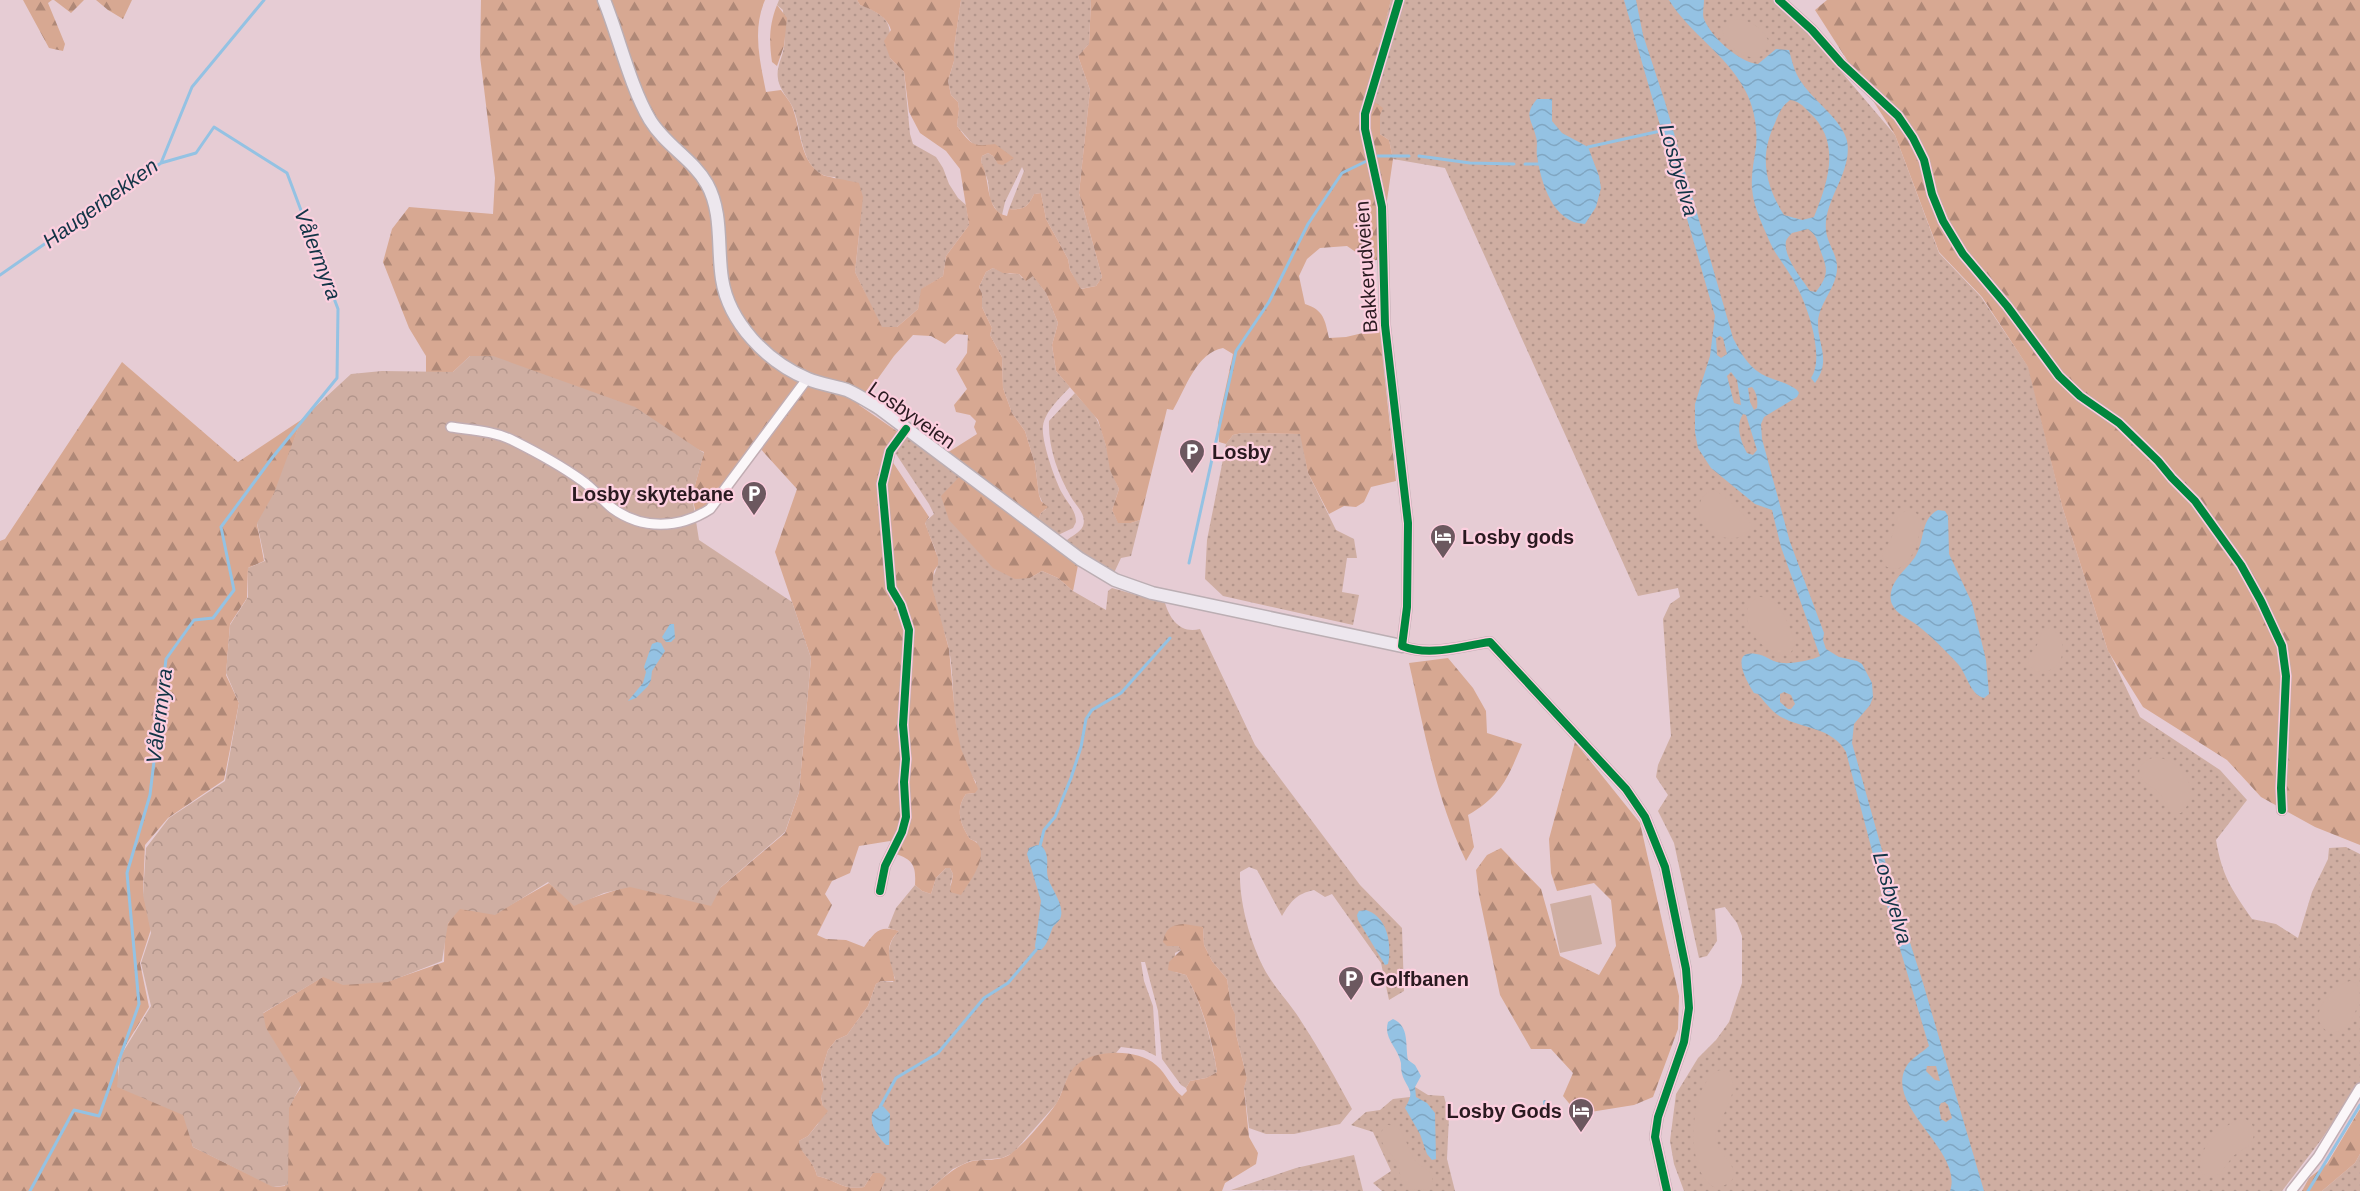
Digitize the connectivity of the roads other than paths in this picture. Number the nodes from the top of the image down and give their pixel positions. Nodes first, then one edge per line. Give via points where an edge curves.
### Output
1 (604, 0) edge
2 (1398, 0) edge
3 (1779, 0) edge
4 (807, 379) junction
5 (451, 428) dead end
6 (906, 429) junction
7 (1402, 645) junction
8 (2282, 810) dead end
9 (880, 891) dead end
10 (2360, 1089) edge
11 (1667, 1191) edge
12 (2291, 1191) edge

1 - 4 main road, Losbyveien via 649,119 666,142 698,171 712,195 722,280 736,317 775,361
2 - 7 street, Bakkerudveien via 1365,114 1365,129 1382,207 1385,325 1408,523 1407,607
3 - 8 street via 1898,116 1924,160 1942,221 2059,376 2119,423 2158,461 2195,501 2241,565 2282,646 2286,676
4 - 5 street via 710,509 677,524 652,525 632,519 612,508 583,480 511,439
4 - 6 main road, Losbyveien via 849,391
6 - 7 main road, Losbyveien via 1080,559 1115,580 1152,593
6 - 9 street via 890,451 882,484 891,588 909,630 903,725 906,817 885,866
7 - 11 street via 1427,652 1490,642 1604,763 1645,817 1665,867 1689,990 1684,1042 1664,1095 1655,1137
10 - 12 street via 2318,1157

